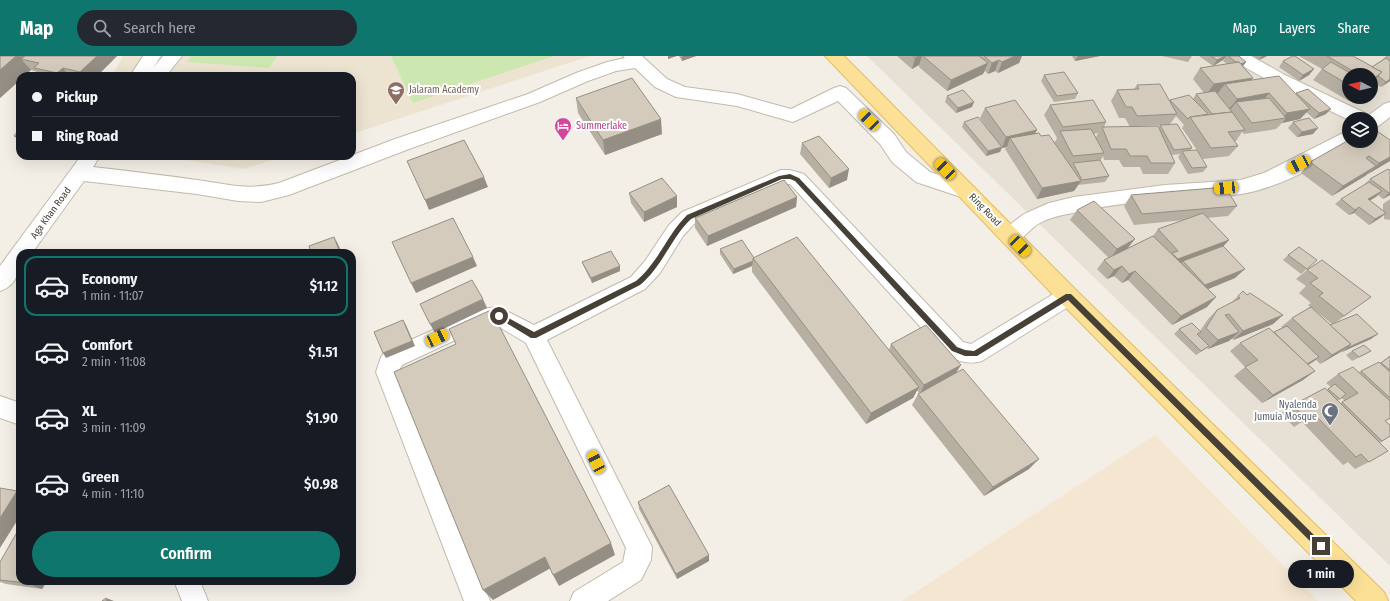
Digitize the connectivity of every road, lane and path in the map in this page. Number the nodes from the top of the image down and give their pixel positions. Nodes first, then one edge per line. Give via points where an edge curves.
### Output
1 (152, 56) edge
2 (173, 56) edge
3 (834, 56) edge
4 (1238, 56) edge
5 (635, 59) edge
6 (142, 72) edge
7 (159, 72) edge
8 (1390, 108) edge
9 (1348, 112) edge
10 (1378, 117) edge
11 (1378, 126) edge
12 (1390, 131) edge
13 (1342, 141) edge
14 (88, 160) edge
15 (80, 172) junction
16 (968, 192) junction
17 (1010, 236) junction
18 (25, 249) edge
19 (16, 261) edge
20 (0, 282) edge
21 (1068, 296) junction
22 (534, 336) junction
23 (0, 407) edge
24 (16, 413) edge
25 (189, 585) edge
26 (195, 601) edge
27 (477, 601) edge
28 (583, 601) edge
29 (1375, 601) edge

1 - 6 street
2 - 7 street
3 - 16 main road, Ring Road
4 - 9 street
5 - 15 street via 282,190 261,195
5 - 16 street via 661,83 682,93 737,100 793,116 840,92 887,139 899,157 923,177
8 - 10 street
11 - 12 street
13 - 17 street via 1270,179 1241,187 1165,192 1074,205 1049,211 1031,219
14 - 15 street, Aga Khan Road
15 - 18 street, Aga Khan Road
16 - 17 main road, Ring Road
17 - 21 main road, Ring Road
19 - 20 street, Aga Khan Road
21 - 22 street via 974,354 955,349 797,179 781,177 689,217 680,226 648,274 638,283
21 - 29 main road, Ring Road
22 - 27 street via 499,316 480,318 394,358 387,372
22 - 28 street via 638,546 638,560 632,571
23 - 24 street
25 - 26 street

